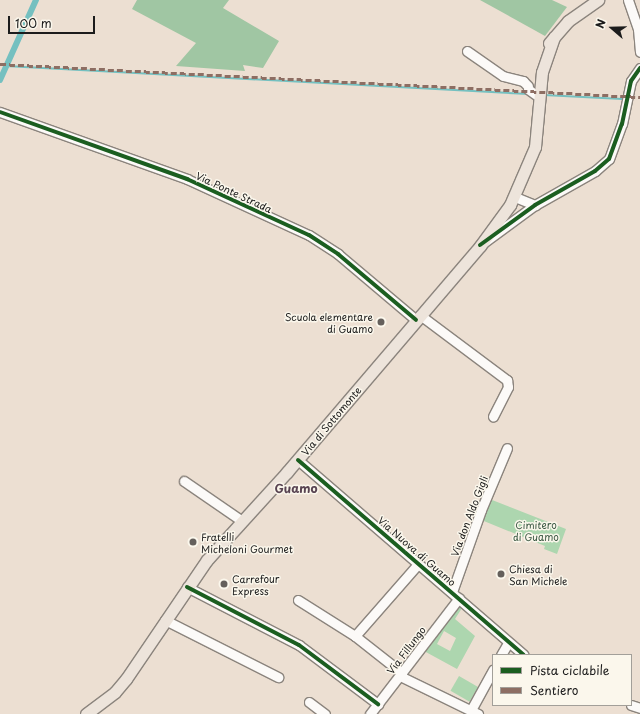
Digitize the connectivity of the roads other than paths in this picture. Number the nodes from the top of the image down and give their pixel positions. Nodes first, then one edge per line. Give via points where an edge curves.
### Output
1 (598, 0) edge
2 (628, 0) edge
3 (554, 38) junction
4 (468, 51) dead end
5 (640, 52) edge
6 (640, 68) edge
7 (530, 90) junction
8 (0, 112) edge
9 (531, 154) junction
10 (512, 201) junction
11 (535, 205) junction
12 (525, 213) junction
13 (480, 245) junction
14 (418, 318) junction
15 (493, 416) dead end
16 (507, 448) dead end
17 (298, 460) junction
18 (184, 481) dead end
19 (242, 521) junction
20 (418, 564) junction
21 (187, 587) junction
22 (455, 595) junction
23 (298, 600) dead end
24 (165, 620) junction
25 (355, 636) junction
26 (508, 643) junction
27 (502, 654) edge
28 (523, 654) edge
29 (492, 672) edge
30 (401, 674) junction
31 (278, 677) dead end
32 (309, 702) dead end
33 (378, 704) junction
34 (474, 712) edge
35 (86, 714) edge
36 (325, 714) edge
37 (370, 714) edge

1 - 3 main road, Via di Sottomonte via 571,18
2 - 5 street via 638,29
3 - 7 main road, Via di Sottomonte via 541,59
3 - 9 main road, Via di Sottomonte via 542,72 538,130
4 - 7 street via 503,76 523,81
6 - 11 street via 631,81 622,124 609,159 595,171
7 - 9 main road, Via di Sottomonte
8 - 14 street, Via Ponte Strada via 187,179 309,235 338,254
9 - 10 main road, Via di Sottomonte
10 - 11 street
10 - 12 street
10 - 13 main road, Via di Sottomonte
11 - 12 street
12 - 13 street
13 - 14 main road, Via di Sottomonte
14 - 15 street, Via Ponte Strada via 507,380 508,387
14 - 17 main road, Via di Sottomonte
16 - 22 street, Via don Aldo Gigli via 481,510
17 - 19 main road, Via di Sottomonte
17 - 20 street, Via Nuova di Guamo
18 - 19 street
19 - 21 main road, Via di Sottomonte
20 - 22 street, Via Nuova di Guamo
20 - 25 street
21 - 24 main road, Via di Sottomonte
21 - 33 street via 298,645
22 - 26 street, Via Nuova di Guamo
22 - 30 street, Via Fillungo
23 - 25 street
24 - 31 street
24 - 35 main road, Via di Sottomonte via 126,679 115,692
25 - 30 street
26 - 27 street
26 - 28 street, Via Nuova di Guamo
29 - 34 street
30 - 33 street, Via Fillungo
30 - 34 street
32 - 36 street
33 - 37 street, Via Fillungo

